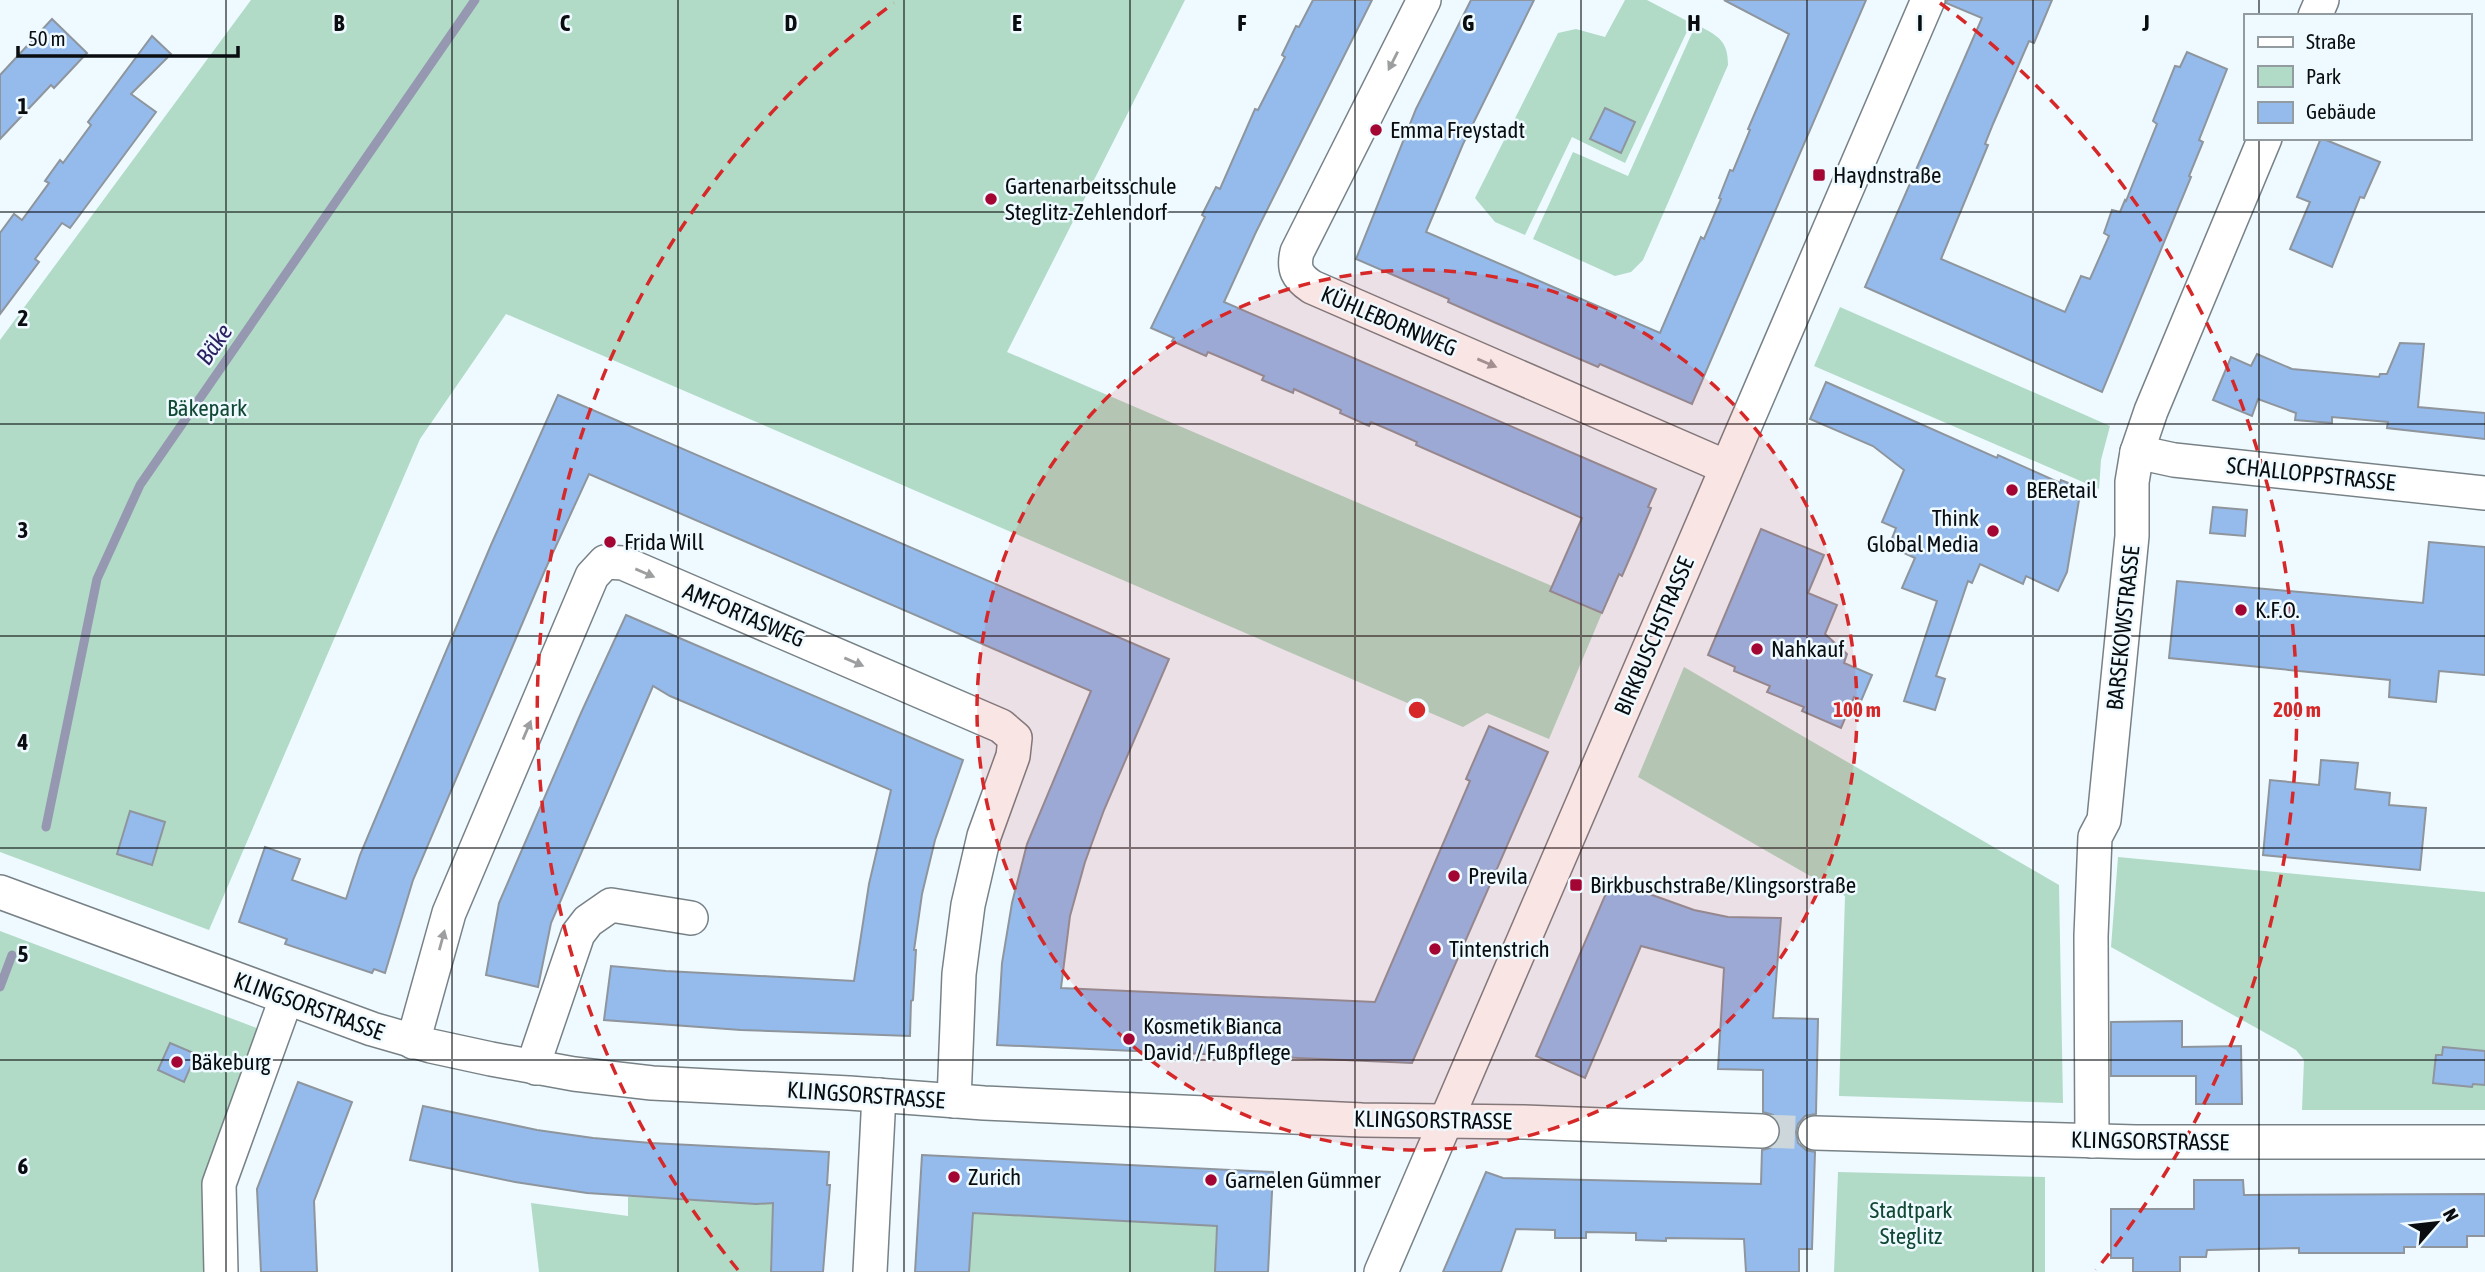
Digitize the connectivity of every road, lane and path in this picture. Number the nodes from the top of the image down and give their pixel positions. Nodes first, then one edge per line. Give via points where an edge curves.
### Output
1 (1424, 0) edge
2 (1928, 0) edge
3 (2264, 140) edge
4 (2137, 452) junction
5 (1726, 467) junction
6 (2485, 493) edge
7 (0, 892) edge
8 (691, 918) dead end
9 (286, 999) junction
10 (413, 1042) junction
11 (536, 1068) junction
12 (879, 1095) junction
13 (954, 1101) junction
14 (1446, 1121) junction
15 (1762, 1131) tunnel mouth
16 (1815, 1133) tunnel mouth
17 (2092, 1141) junction
18 (2485, 1142) edge
19 (221, 1272) edge
20 (870, 1272) edge
21 (1381, 1272) edge

1 -> 5 street, KÜHLEBORNWEG via 1297,252 1296,274 1312,287
2 - 5 street, BIRKBUSCHSTRASSE
3 - 4 street, BARSEKOWSTRASSE
4 - 6 street, SCHALLOPPSTRASSE via 2174,460
4 - 17 street, BARSEKOWSTRASSE via 2104,820 2095,837
5 - 14 street, BIRKBUSCHSTRASSE
7 - 9 street, KLINGSORSTRASSE
8 - 11 street via 611,905 588,921 578,934
9 - 10 street, KLINGSORSTRASSE
9 - 19 street via 219,1184
10 - 11 street, KLINGSORSTRASSE
10 -> 13 street, AMFORTASWEG via 455,900 593,576 604,562 613,561 1001,726 1014,738 1013,756 984,836 968,905 959,974
11 - 12 street, KLINGSORSTRASSE via 652,1083
12 - 13 street, KLINGSORSTRASSE
12 - 20 street
13 - 14 street, KLINGSORSTRASSE
14 - 15 street, KLINGSORSTRASSE
14 - 21 street, BIRKBUSCHSTRASSE
16 - 17 street, KLINGSORSTRASSE
17 - 18 street, KLINGSORSTRASSE

